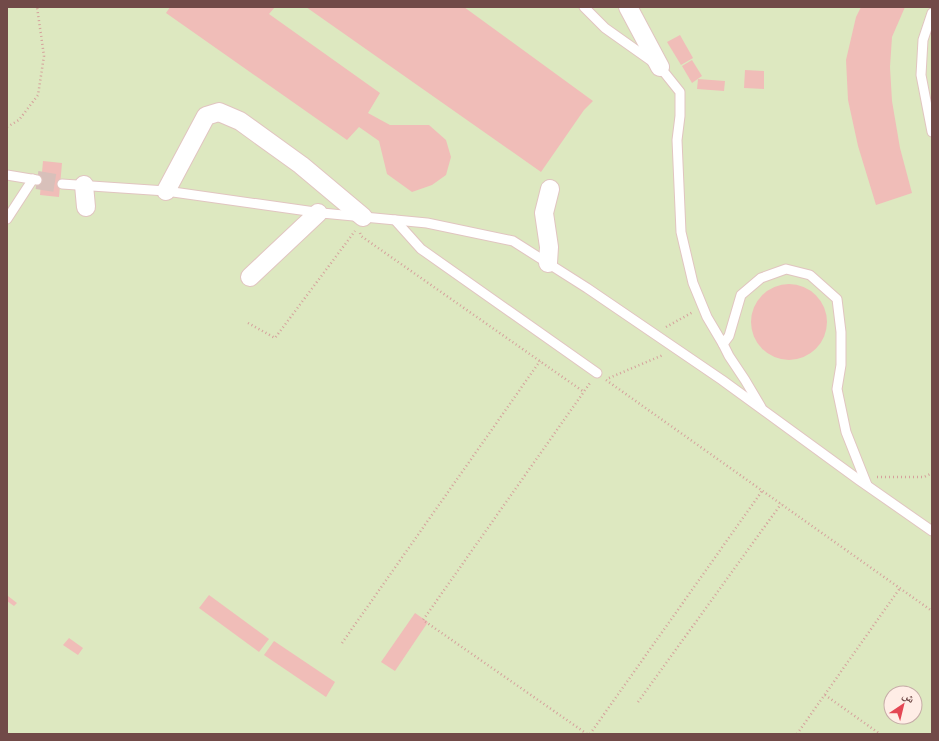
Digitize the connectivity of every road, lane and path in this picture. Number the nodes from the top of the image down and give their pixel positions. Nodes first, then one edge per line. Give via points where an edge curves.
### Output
1 (37, 7) edge
2 (584, 7) edge
3 (628, 7) edge
4 (932, 12) edge
5 (660, 66) junction
6 (7, 127) edge
7 (932, 132) edge
8 (7, 175) edge
9 (62, 184) tunnel mouth
10 (84, 185) junction
11 (550, 189) dead end
12 (166, 191) junction
13 (86, 207) dead end
14 (318, 213) junction
15 (364, 217) junction
16 (7, 219) edge
17 (395, 220) junction
18 (548, 263) junction
19 (250, 277) dead end
20 (703, 308) junction
21 (248, 323) dead end
22 (653, 333) junction
23 (723, 344) junction
24 (677, 349) junction
25 (540, 361) junction
26 (596, 373) junction
27 (605, 379) junction
28 (584, 392) junction
29 (763, 410) junction
30 (932, 473) edge
31 (867, 485) junction
32 (762, 491) junction
33 (781, 504) junction
34 (932, 531) edge
35 (900, 588) junction
36 (932, 611) edge
37 (342, 643) dead end
38 (825, 695) junction
39 (638, 702) dead end
40 (588, 734) edge
41 (797, 734) edge
42 (880, 734) edge

1 - 6 path via 44,56 38,94 19,120
2 - 5 lane via 605,28
3 - 5 street
4 - 7 lane via 924,40 921,75
5 - 20 lane via 680,92 677,140 681,232 693,283
8 - 16 lane via 35,180
9 - 10 lane
10 - 12 lane
10 - 13 street
11 - 18 street via 544,214 549,247
12 - 14 lane
12 - 15 street via 206,116 219,112 240,121 302,165
14 - 15 lane
14 - 19 street
15 - 17 lane
17 - 18 lane via 427,223 513,241
17 - 26 lane via 421,249
18 - 22 lane
20 - 22 path
20 - 23 lane
21 - 25 path via 275,338 358,228 361,236
22 - 24 lane
23 - 29 lane
23 - 31 lane via 729,336 741,295 761,278 786,270 810,275 837,299 841,365 837,390 846,432
24 - 27 path
24 - 29 lane
25 - 28 path
25 - 37 path
26 - 27 path
26 - 28 path
27 - 32 path
28 - 40 path via 423,620
29 - 31 lane
30 - 31 path via 924,477 878,476
31 - 34 lane
32 - 33 path
32 - 40 path
33 - 35 path
33 - 39 path
35 - 36 path
35 - 38 path
38 - 41 path
38 - 42 path

